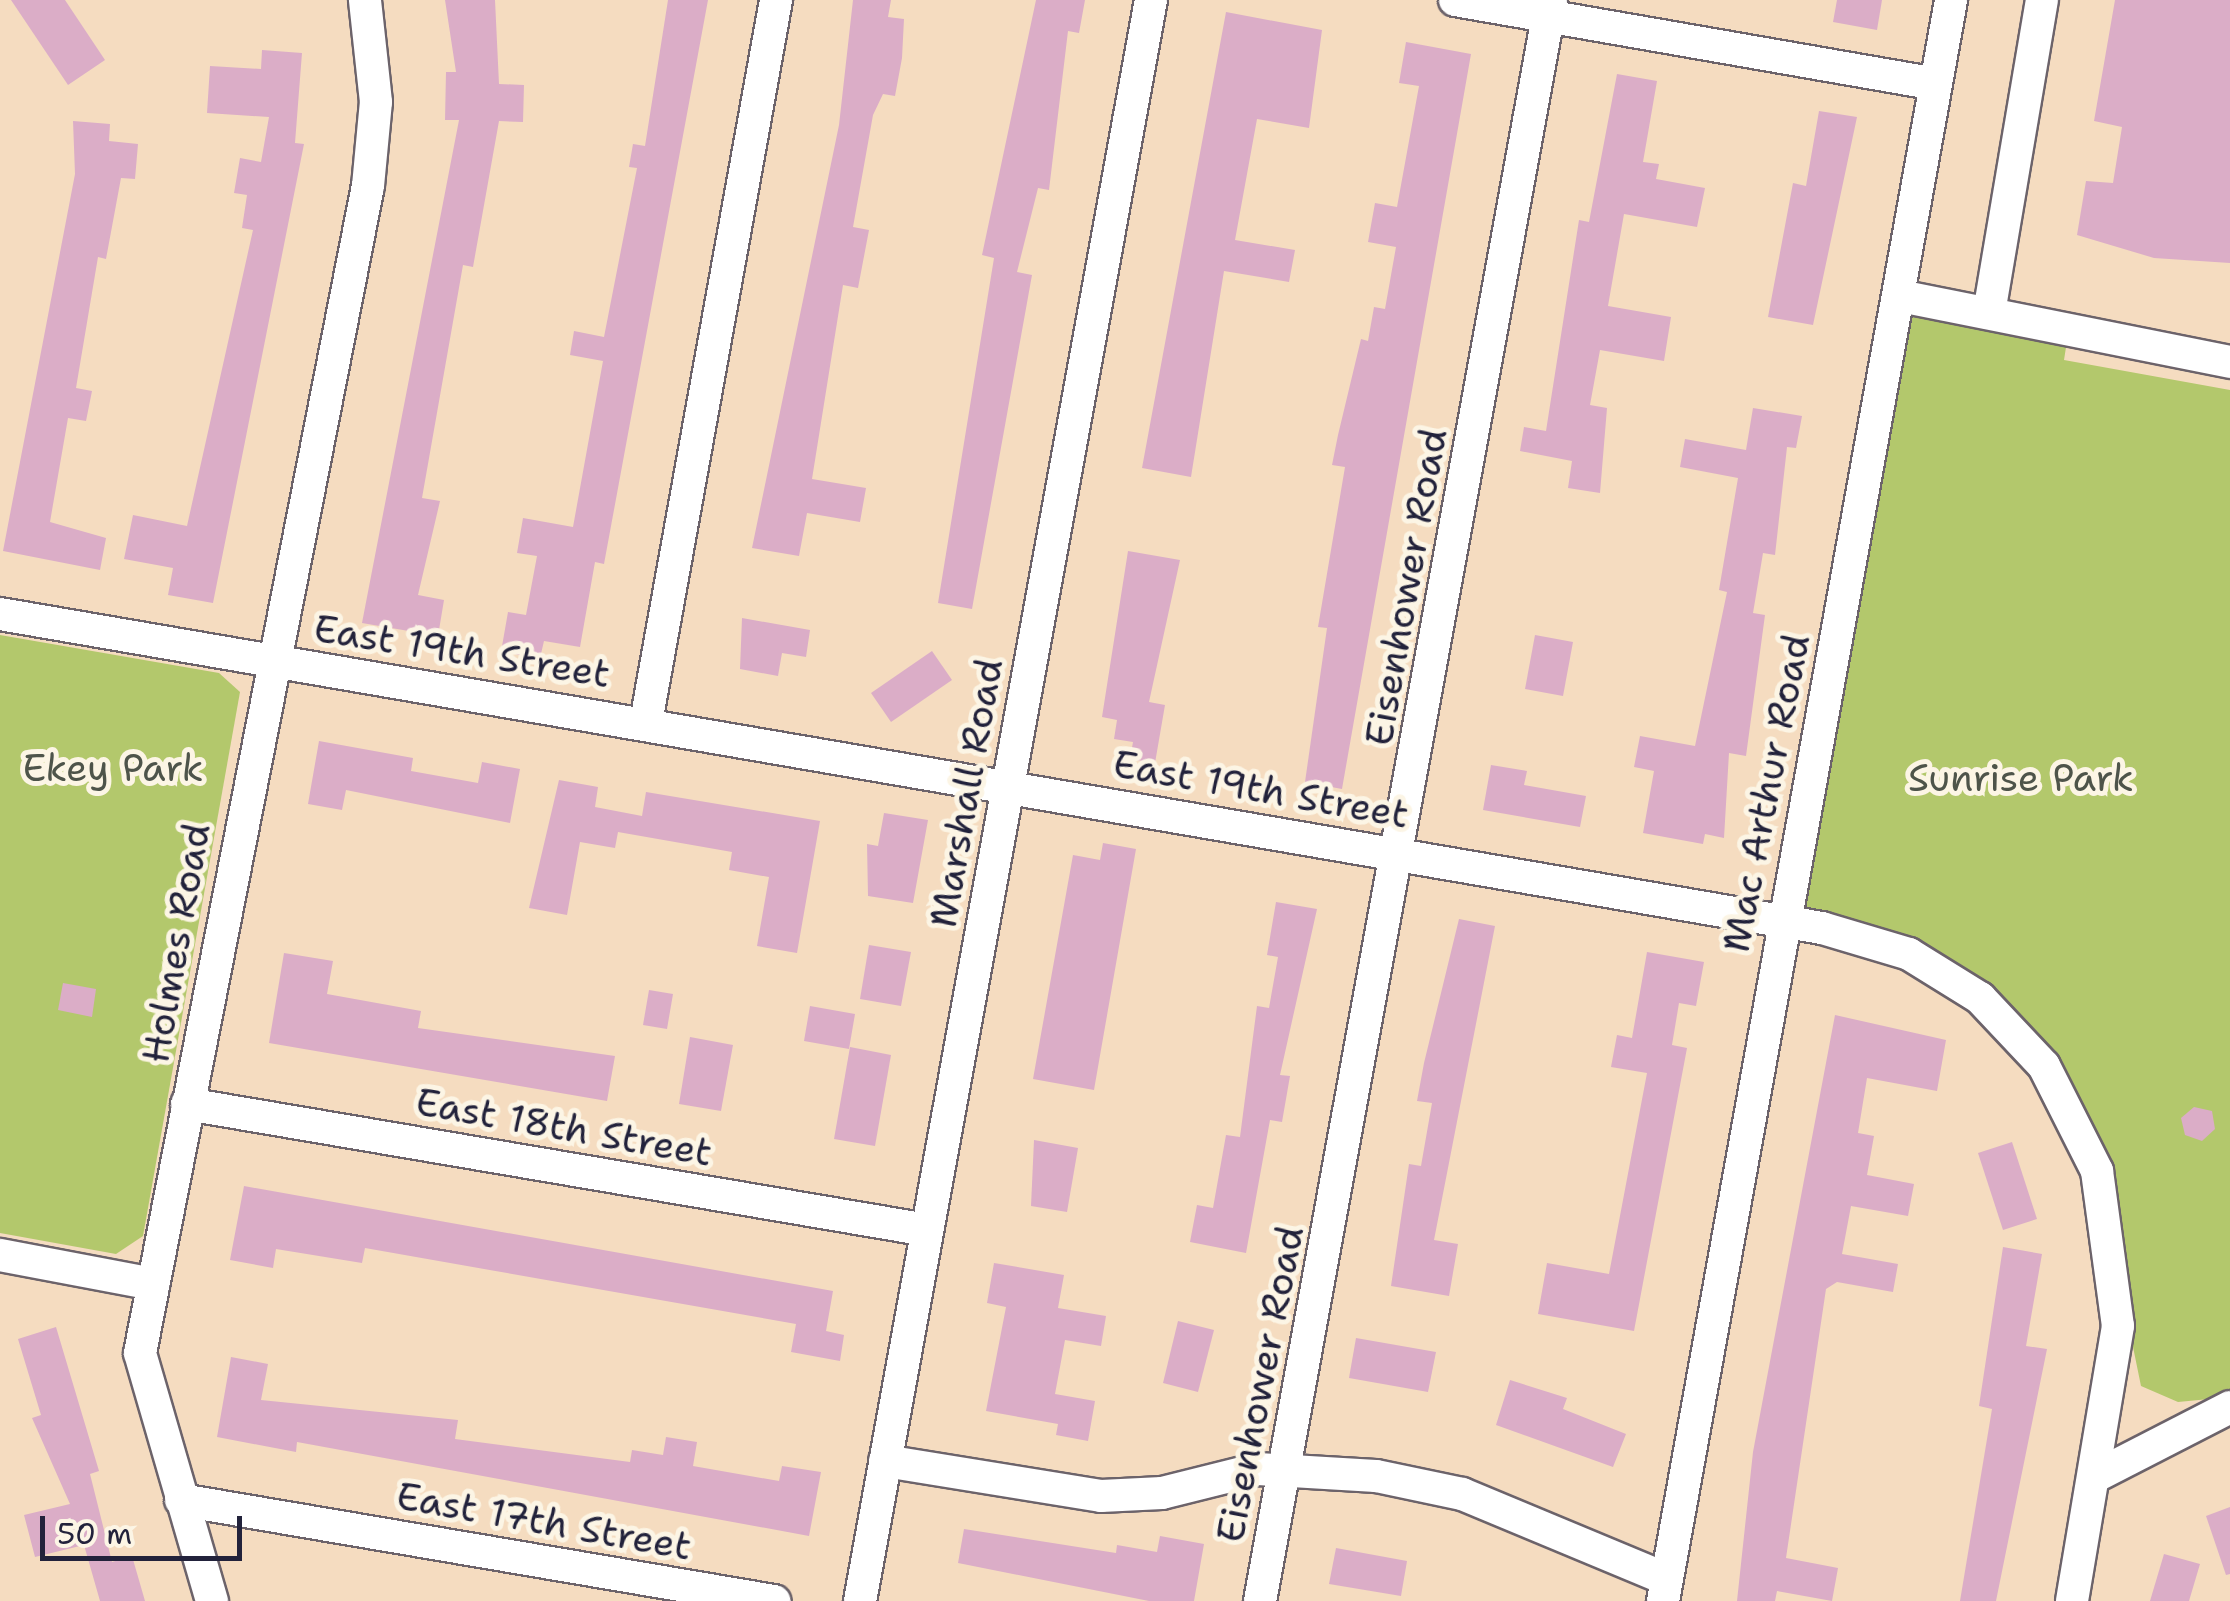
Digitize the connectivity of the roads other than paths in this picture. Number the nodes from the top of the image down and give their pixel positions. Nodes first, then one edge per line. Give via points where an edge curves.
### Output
1 (365, 0) edge
2 (776, 0) edge
3 (1151, 0) edge
4 (1455, 0) edge
5 (1951, 0) edge
6 (2042, 0) edge
7 (1550, 8) edge
8 (1936, 84) junction
9 (1900, 296) junction
10 (1989, 313) junction
11 (2230, 362) edge
12 (0, 614) edge
13 (274, 661) junction
14 (646, 722) junction
15 (1008, 786) junction
16 (1398, 854) junction
17 (1783, 921) junction
18 (187, 1104) junction
19 (928, 1230) junction
20 (0, 1255) edge
21 (153, 1284) junction
22 (2230, 1407) edge
23 (885, 1460) junction
24 (1286, 1468) junction
25 (2094, 1477) junction
26 (182, 1500) junction
27 (1664, 1590) edge
28 (212, 1601) edge
29 (774, 1601) edge
30 (860, 1601) edge
31 (1260, 1601) edge
32 (2072, 1601) edge

1 - 13 street, Holmes Road via 372,151
2 - 14 street
3 - 15 street, Marshall Road
4 - 7 street
5 - 8 street, Mac Arthur Road
6 - 10 street
7 - 8 street
7 - 16 street, Eisenhower Road
8 - 9 street, Mac Arthur Road
9 - 10 street
9 - 17 street, Mac Arthur Road
10 - 11 street
12 - 13 street, East 19th Street
13 - 14 street, East 19th Street
13 - 18 street, Holmes Road
14 - 15 street, East 19th Street
15 - 16 street, East 19th Street
15 - 19 street, Marshall Road
16 - 17 street, East 19th Street
16 - 24 street, Eisenhower Road
17 - 25 street, East 19th Street via 1866,938 1944,972 2016,1034 2074,1117 2096,1171 2118,1284
17 - 27 street, Mac Arthur Road
18 - 19 street, East 18th Street
18 - 21 street, Holmes Road
19 - 23 street, Marshall Road
20 - 21 street
21 - 26 street, Holmes Road via 140,1353
22 - 25 street
23 - 24 street via 1101,1496
23 - 30 street, Marshall Road
24 - 27 street via 1462,1494
24 - 31 street, Eisenhower Road
25 - 32 street, East 19th Street
26 - 28 street, Holmes Road
26 - 29 street, East 17th Street

